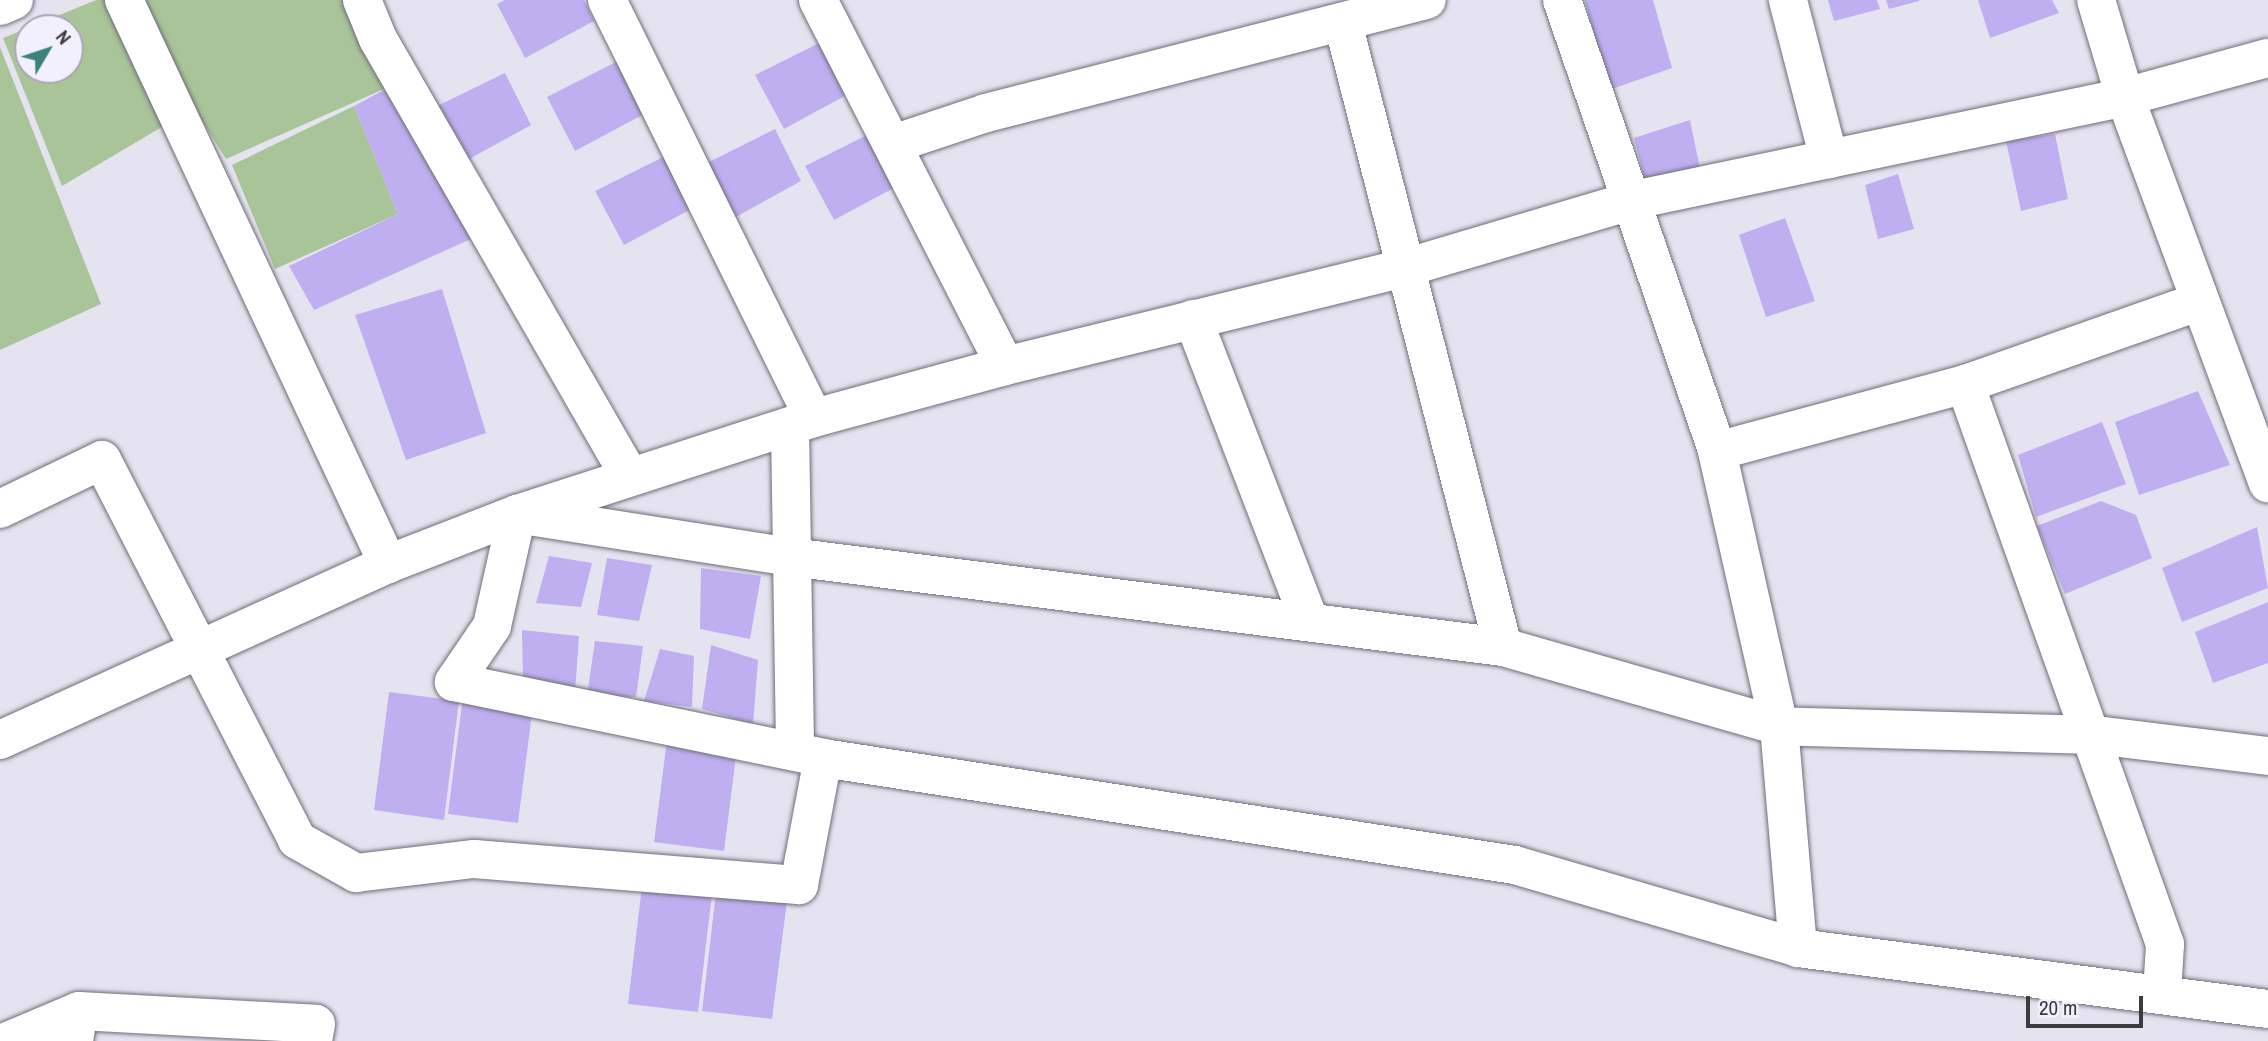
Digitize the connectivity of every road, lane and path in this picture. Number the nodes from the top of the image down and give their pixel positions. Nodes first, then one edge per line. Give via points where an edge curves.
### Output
1 (14, 0) edge
2 (124, 0) edge
3 (362, 0) edge
4 (607, 0) edge
5 (818, 0) edge
6 (1427, 0) edge
7 (1562, 0) edge
8 (1788, 0) edge
9 (2096, 0) edge
10 (0, 6) edge
11 (1343, 23) junction
12 (2268, 58) edge
13 (2125, 97) junction
14 (896, 143) junction
15 (1829, 159) junction
16 (1634, 200) junction
17 (1408, 267) junction
18 (2199, 302) junction
19 (1193, 319) junction
20 (1005, 366) junction
21 (1965, 384) junction
22 (802, 422) junction
23 (1717, 451) junction
24 (629, 477) junction
25 (2268, 483) edge
26 (0, 509) edge
27 (517, 514) junction
28 (791, 556) junction
29 (388, 564) junction
30 (1309, 619) junction
31 (1503, 647) junction
32 (201, 648) junction
33 (1779, 726) junction
34 (2094, 736) junction
35 (0, 740) edge
36 (809, 753) junction
37 (2268, 756) edge
38 (1798, 948) junction
39 (2162, 994) junction
40 (2268, 1009) edge
41 (77, 1026) edge
42 (8, 1041) edge
43 (313, 1041) edge

1 - 10 street
2 - 29 street
3 - 24 street via 374,32
4 - 22 street
5 - 14 street
6 - 11 street
7 - 16 street
8 - 15 street
9 - 13 street
11 - 14 street via 986,113
11 - 17 street
12 - 13 street
13 - 15 street
13 - 18 street
14 - 20 street
15 - 16 street
16 - 17 street
16 - 23 street
17 - 19 street
17 - 31 street
18 - 21 street
18 - 25 street
19 - 20 street
19 - 30 street
20 - 22 street
21 - 23 street
21 - 34 street
22 - 24 street
22 - 28 street
23 - 33 street
24 - 27 street
26 - 32 street via 102,460
27 - 28 street
27 - 29 street
27 - 36 street via 492,626 454,682
28 - 30 street
28 - 36 street
29 - 32 street
30 - 31 street
31 - 33 street
32 - 35 street
32 - 36 street via 297,840 356,873 474,859 799,885
33 - 34 street
33 - 38 street
34 - 37 street
34 - 39 street via 2165,944
36 - 38 street via 1515,864
38 - 39 street
39 - 40 street
41 - 42 street
41 - 43 street via 316,1024

